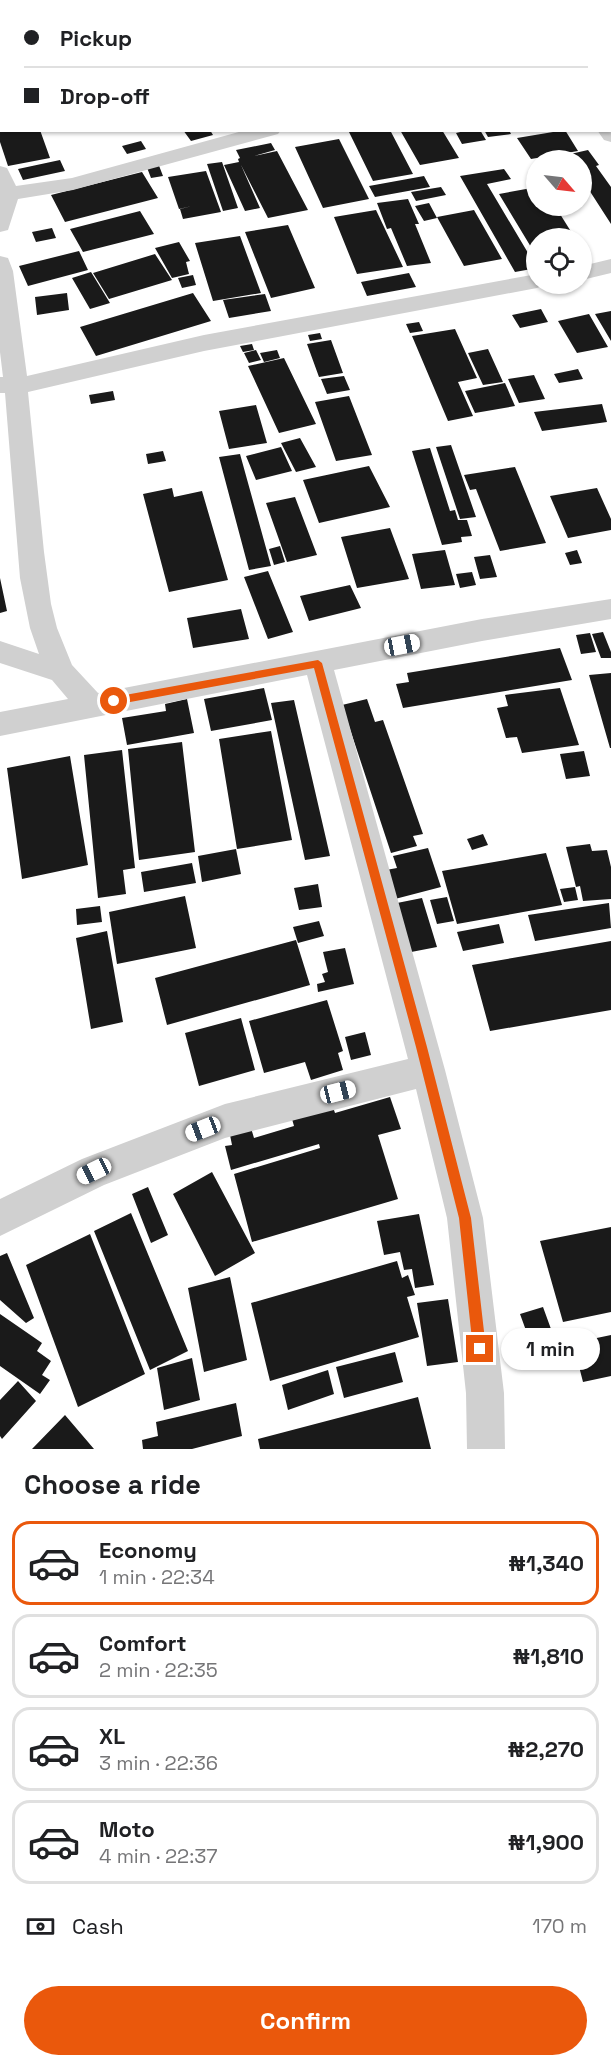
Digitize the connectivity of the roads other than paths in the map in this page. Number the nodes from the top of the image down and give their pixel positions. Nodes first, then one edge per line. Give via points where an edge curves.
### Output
1 (264, 132) edge
2 (0, 172) edge
3 (9, 194) junction
4 (0, 225) edge
5 (611, 266) edge
6 (592, 271) edge
7 (2, 273) edge
8 (526, 283) edge
9 (8, 385) edge
10 (611, 609) edge
11 (0, 652) edge
12 (318, 663) junction
13 (61, 672) junction
14 (91, 705) junction
15 (0, 723) edge
16 (428, 1070) junction
17 (0, 1218) edge
18 (486, 1449) edge

1 - 3 street via 73,184
2 - 3 street
3 - 4 street
5 - 6 street
7 - 9 street
8 - 9 street via 204,343
9 - 13 street via 39,607 47,641
10 - 12 street
11 - 13 street
12 - 14 street
12 - 16 street
13 - 14 street
14 - 15 street
16 - 17 street via 225,1121 94,1171
16 - 18 street via 465,1218 485,1393

